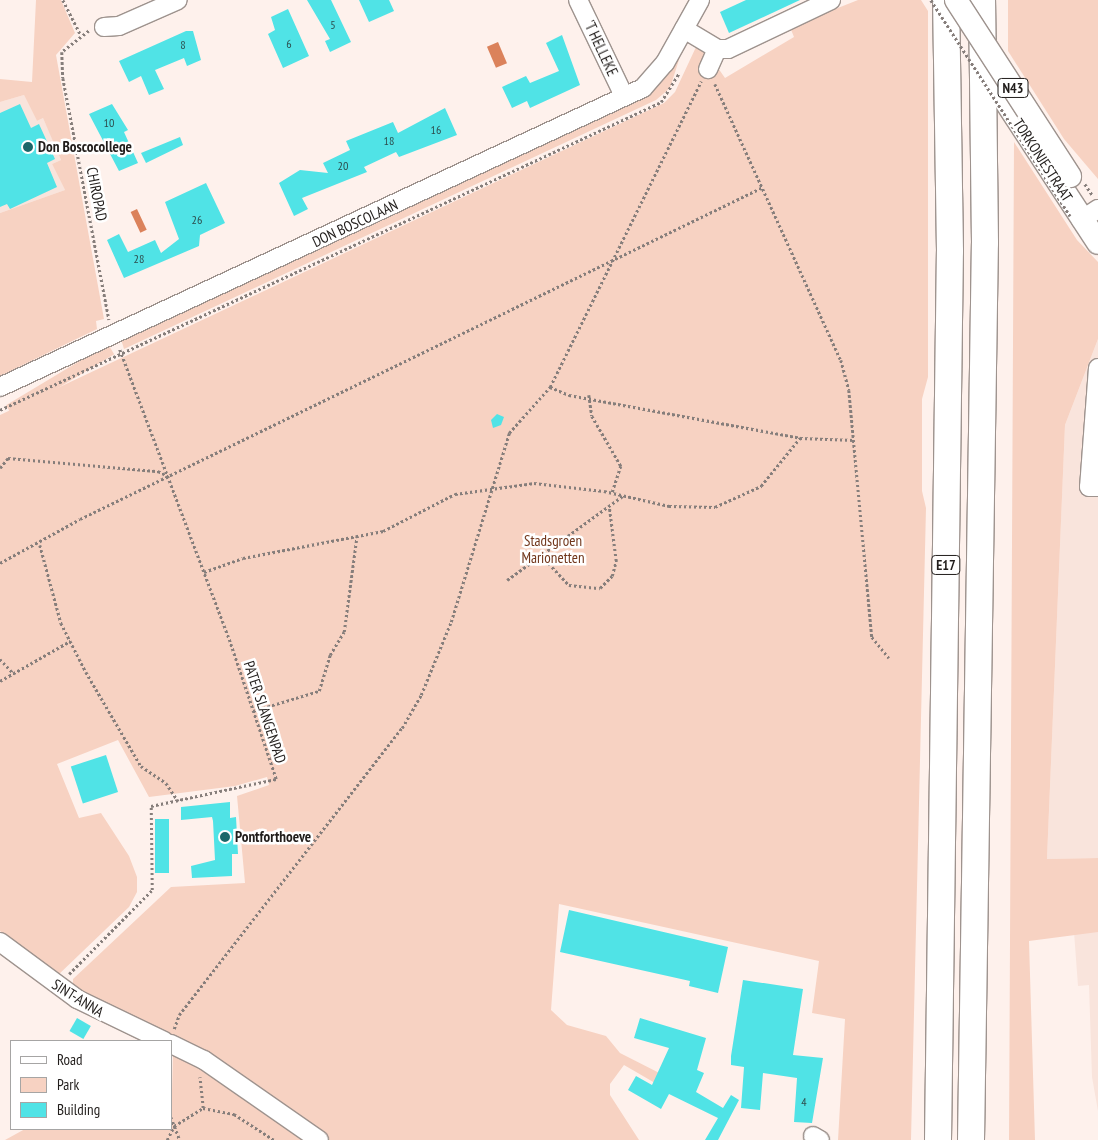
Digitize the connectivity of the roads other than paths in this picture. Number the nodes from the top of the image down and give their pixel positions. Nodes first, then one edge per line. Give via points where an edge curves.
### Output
1 (178, 0) edge
2 (578, 0) edge
3 (700, 0) edge
4 (832, 0) edge
5 (940, 0) edge
6 (946, 0) edge
7 (956, 0) edge
8 (982, 0) edge
9 (104, 27) dead end
10 (684, 29) junction
11 (717, 49) junction
12 (708, 69) road end
13 (624, 96) junction
14 (1085, 213) edge
15 (1098, 243) edge
16 (1098, 368) edge
17 (0, 387) edge
18 (1098, 487) edge
19 (0, 942) edge
20 (162, 1040) edge
21 (172, 1044) edge
22 (319, 1140) edge
23 (938, 1140) edge
24 (972, 1140) edge

1 - 9 street via 119,26
2 - 13 street, 'T HELLEKE
3 - 10 street, DON BOSCOLAAN
4 - 11 street via 728,48
5 - 14 main road, TORKONJESTRAAT / N43
6 - 23 highway, E17 via 950,251
7 - 14 main road, TORKONJESTRAAT / N43, bridge via 1070,176
8 - 24 highway, E17 via 985,243
10 - 11 street
10 - 13 street, DON BOSCOLAAN via 654,80
11 - 12 street
13 - 17 street, DON BOSCOLAAN
14 - 15 main road, TORKONJESTRAAT / N43
16 - 18 street via 1089,487
19 - 20 street, SINT-ANNA via 57,986 106,1016
21 - 22 street, SINT-ANNA via 204,1060

